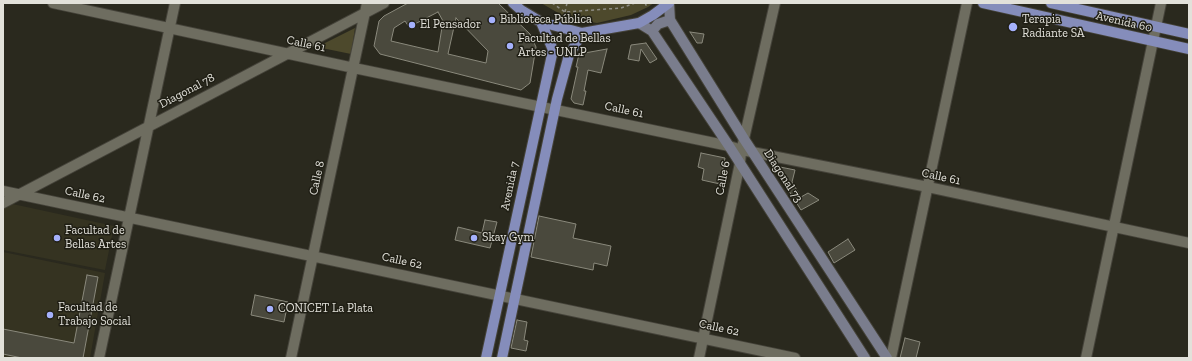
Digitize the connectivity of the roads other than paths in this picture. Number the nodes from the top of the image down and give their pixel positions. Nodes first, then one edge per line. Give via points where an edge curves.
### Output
1 (53, 3) edge
2 (175, 3) edge
3 (384, 3) edge
4 (513, 3) edge
5 (669, 3) edge
6 (775, 3) edge
7 (967, 3) edge
8 (983, 3) edge
9 (1051, 3) edge
10 (1161, 3) edge
11 (366, 8) edge
12 (670, 20) junction
13 (541, 22) junction
14 (639, 23) junction
15 (1156, 27) junction
16 (170, 28) junction
17 (652, 31) junction
18 (582, 32) junction
19 (1189, 34) edge
20 (1153, 42) junction
21 (1189, 49) edge
22 (287, 54) junction
23 (354, 68) junction
24 (541, 106) junction
25 (554, 109) junction
26 (148, 126) junction
27 (744, 139) junction
28 (729, 146) junction
29 (742, 150) junction
30 (752, 152) junction
31 (740, 163) junction
32 (928, 187) junction
33 (3, 191) edge
34 (19, 194) junction
35 (3, 203) edge
36 (129, 217) junction
37 (1114, 227) junction
38 (1189, 243) edge
39 (314, 256) junction
40 (499, 295) junction
41 (514, 298) junction
42 (703, 338) junction
43 (99, 358) edge
44 (291, 358) edge
45 (486, 358) edge
46 (502, 358) edge
47 (699, 358) edge
48 (795, 358) edge
49 (865, 358) edge
50 (887, 358) edge
51 (891, 358) edge
52 (1086, 358) edge

1 - 16 street, Calle 61
2 - 16 street
3 - 11 street, Diagonal 78
4 - 13 main road
5 - 12 main road, Diagonal 73
5 - 14 main road
6 - 27 street, Calle 6
7 - 32 street
8 - 20 main road, Avenida 60
9 - 15 main road, Avenida 60
10 - 15 street
11 - 22 street, Diagonal 78
11 - 23 street, Calle 8
12 - 17 main road via 658,24
12 - 27 main road, Diagonal 73
13 - 18 main road
13 - 24 main road, Avenida 7 via 553,50
14 - 17 main road
14 - 18 main road
15 - 19 main road, Avenida 60
15 - 20 street
16 - 22 street, Calle 61
16 - 26 street
17 - 28 main road
18 - 25 main road via 569,55
20 - 21 main road, Avenida 60
20 - 37 street
22 - 23 street, Calle 61
22 - 26 street, Diagonal 78
23 - 24 street, Calle 61
23 - 39 street, Calle 8
24 - 25 street, Calle 61
24 - 40 main road, Avenida 7
25 - 28 street, Calle 61
25 - 41 main road
26 - 34 street, Diagonal 78
26 - 36 street
27 - 29 street, Calle 6
27 - 30 main road, Diagonal 73
28 - 29 street, Calle 61
28 - 31 main road
29 - 30 street, Calle 61
29 - 31 street, Calle 6
30 - 32 street, Calle 61
30 - 50 main road, Diagonal 73
31 - 42 street, Calle 6
31 - 49 main road
32 - 37 street, Calle 61
32 - 51 street
33 - 34 street, Calle 62
34 - 35 street, Diagonal 78
34 - 36 street, Calle 62
36 - 39 street, Calle 62
36 - 43 street
37 - 38 street, Calle 61
37 - 52 street
39 - 40 street, Calle 62
39 - 44 street, Calle 8
40 - 41 street, Calle 62
40 - 45 main road, Avenida 7
41 - 42 street, Calle 62
41 - 46 main road
42 - 47 street, Calle 6
42 - 48 street, Calle 62

